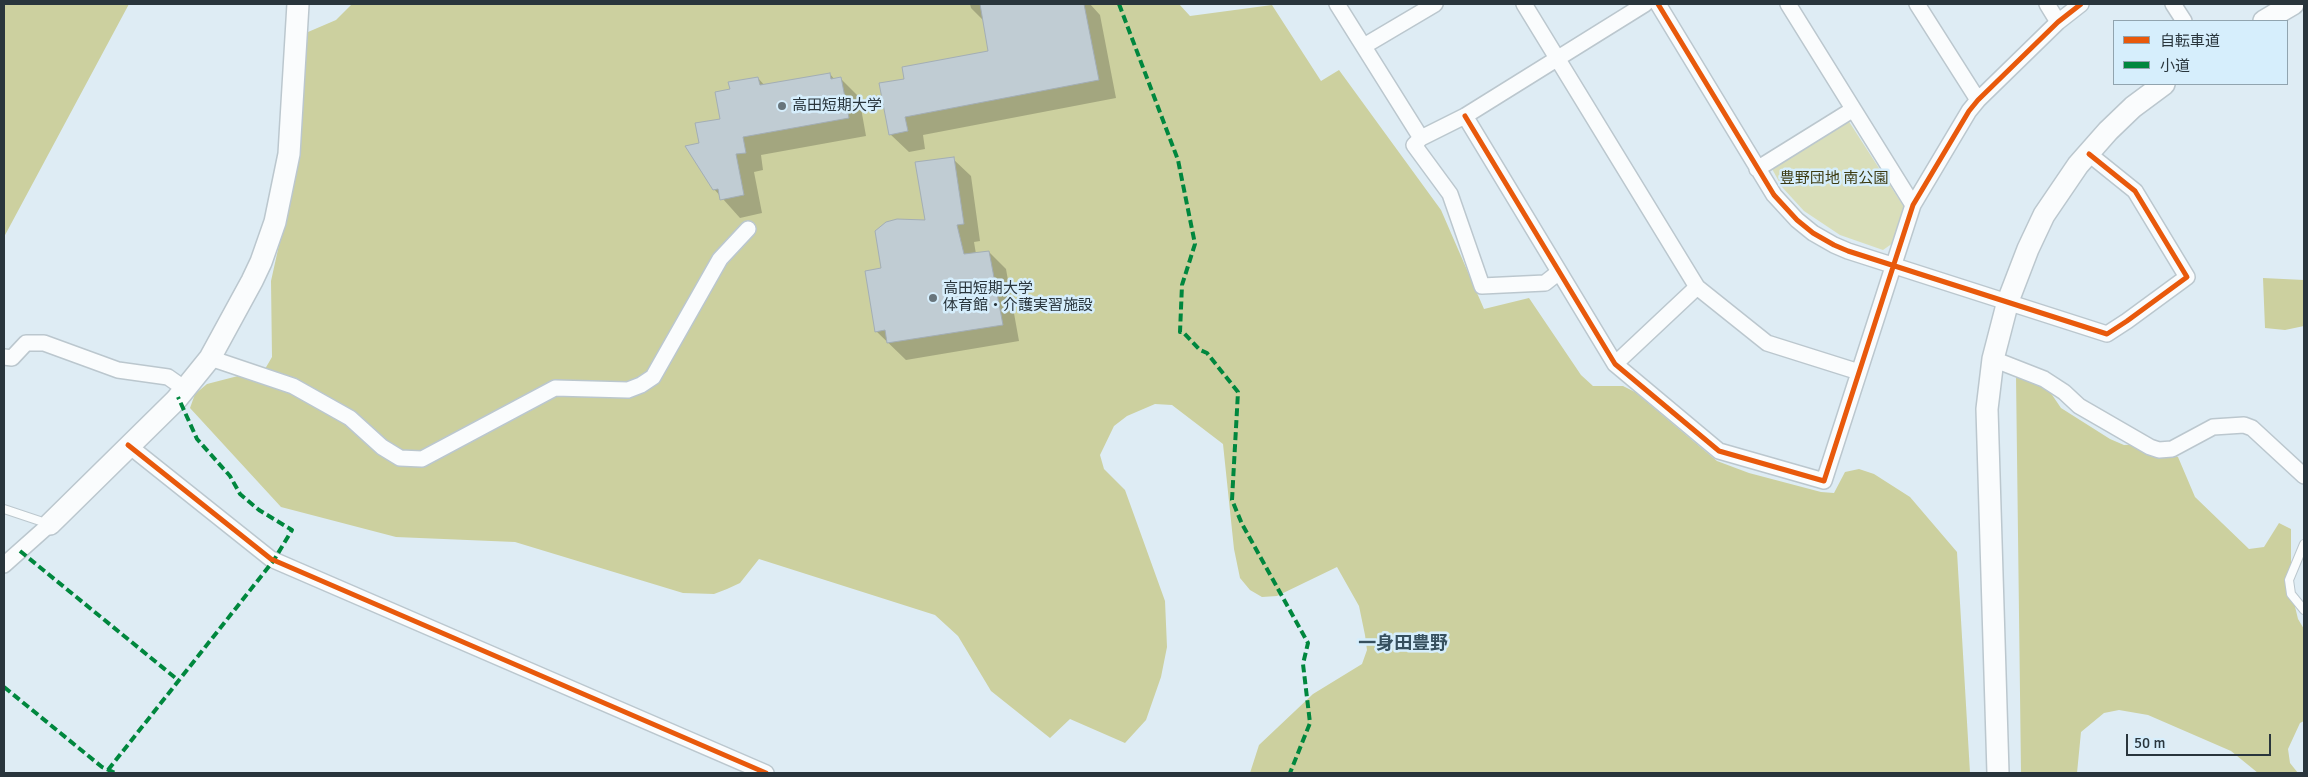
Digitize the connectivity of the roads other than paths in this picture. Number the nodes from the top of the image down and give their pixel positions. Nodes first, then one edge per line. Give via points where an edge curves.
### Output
1 (298, 4) edge
2 (1337, 4) edge
3 (1435, 4) edge
4 (1524, 4) edge
5 (1645, 4) edge
6 (1658, 4) edge
7 (1788, 4) edge
8 (1917, 4) edge
9 (2047, 4) edge
10 (2081, 4) edge
11 (2173, 4) edge
12 (2292, 4) edge
13 (2183, 20) edge
14 (2266, 20) edge
15 (2058, 22) junction
16 (1364, 46) junction
17 (1558, 59) junction
18 (2163, 85) edge
19 (1978, 100) junction
20 (1852, 110) junction
21 (1465, 116) junction
22 (1421, 138) junction
23 (2089, 154) junction
24 (1757, 169) junction
25 (1913, 205) junction
26 (748, 229) dead end
27 (1895, 266) junction
28 (1558, 272) junction
29 (1697, 287) junction
30 (2008, 301) junction
31 (4, 357) edge
32 (210, 358) junction
33 (1993, 358) junction
34 (1615, 364) junction
35 (1859, 372) junction
36 (185, 389) junction
37 (128, 445) junction
38 (2304, 476) edge
39 (4, 509) edge
40 (50, 524) junction
41 (2304, 544) edge
42 (4, 565) edge
43 (2304, 610) edge
44 (766, 773) edge
45 (1998, 773) edge

1 - 32 street via 289,154 279,203 261,262
2 - 16 street
3 - 16 street
4 - 17 street
5 - 17 street
6 - 24 street
7 - 20 street
8 - 19 street
9 - 15 street
10 - 15 street
11 - 13 street
12 - 14 street
15 - 19 street
16 - 22 street
17 - 21 street
17 - 29 street
18 - 23 street via 2127,113
19 - 25 street
20 - 24 street
20 - 25 street
21 - 22 street
21 - 28 street
22 - 28 street via 1414,145 1450,194 1482,286 1544,283
23 - 30 street via 2044,215
23 - 30 street via 2135,191 2187,276 2106,334
24 - 27 street via 1774,195 1813,233 1834,246
25 - 27 street
26 - 32 street via 720,259 653,377 628,390 555,388 422,459 400,458 382,447 350,418 293,386
27 - 30 street
27 - 35 street
28 - 34 street
29 - 34 street
29 - 35 street via 1767,344
30 - 33 street
31 - 36 street via 12,358 26,342 44,343 118,370 168,377
32 - 36 street
33 - 38 street via 2044,379 2079,406 2150,447 2172,449 2213,427 2244,426 2252,428
33 - 45 street via 1987,410
34 - 35 street via 1719,451 1824,481
36 - 37 street
37 - 40 street
37 - 44 street via 274,560
39 - 40 lane
40 - 42 street
41 - 43 lane via 2289,580 2291,594

